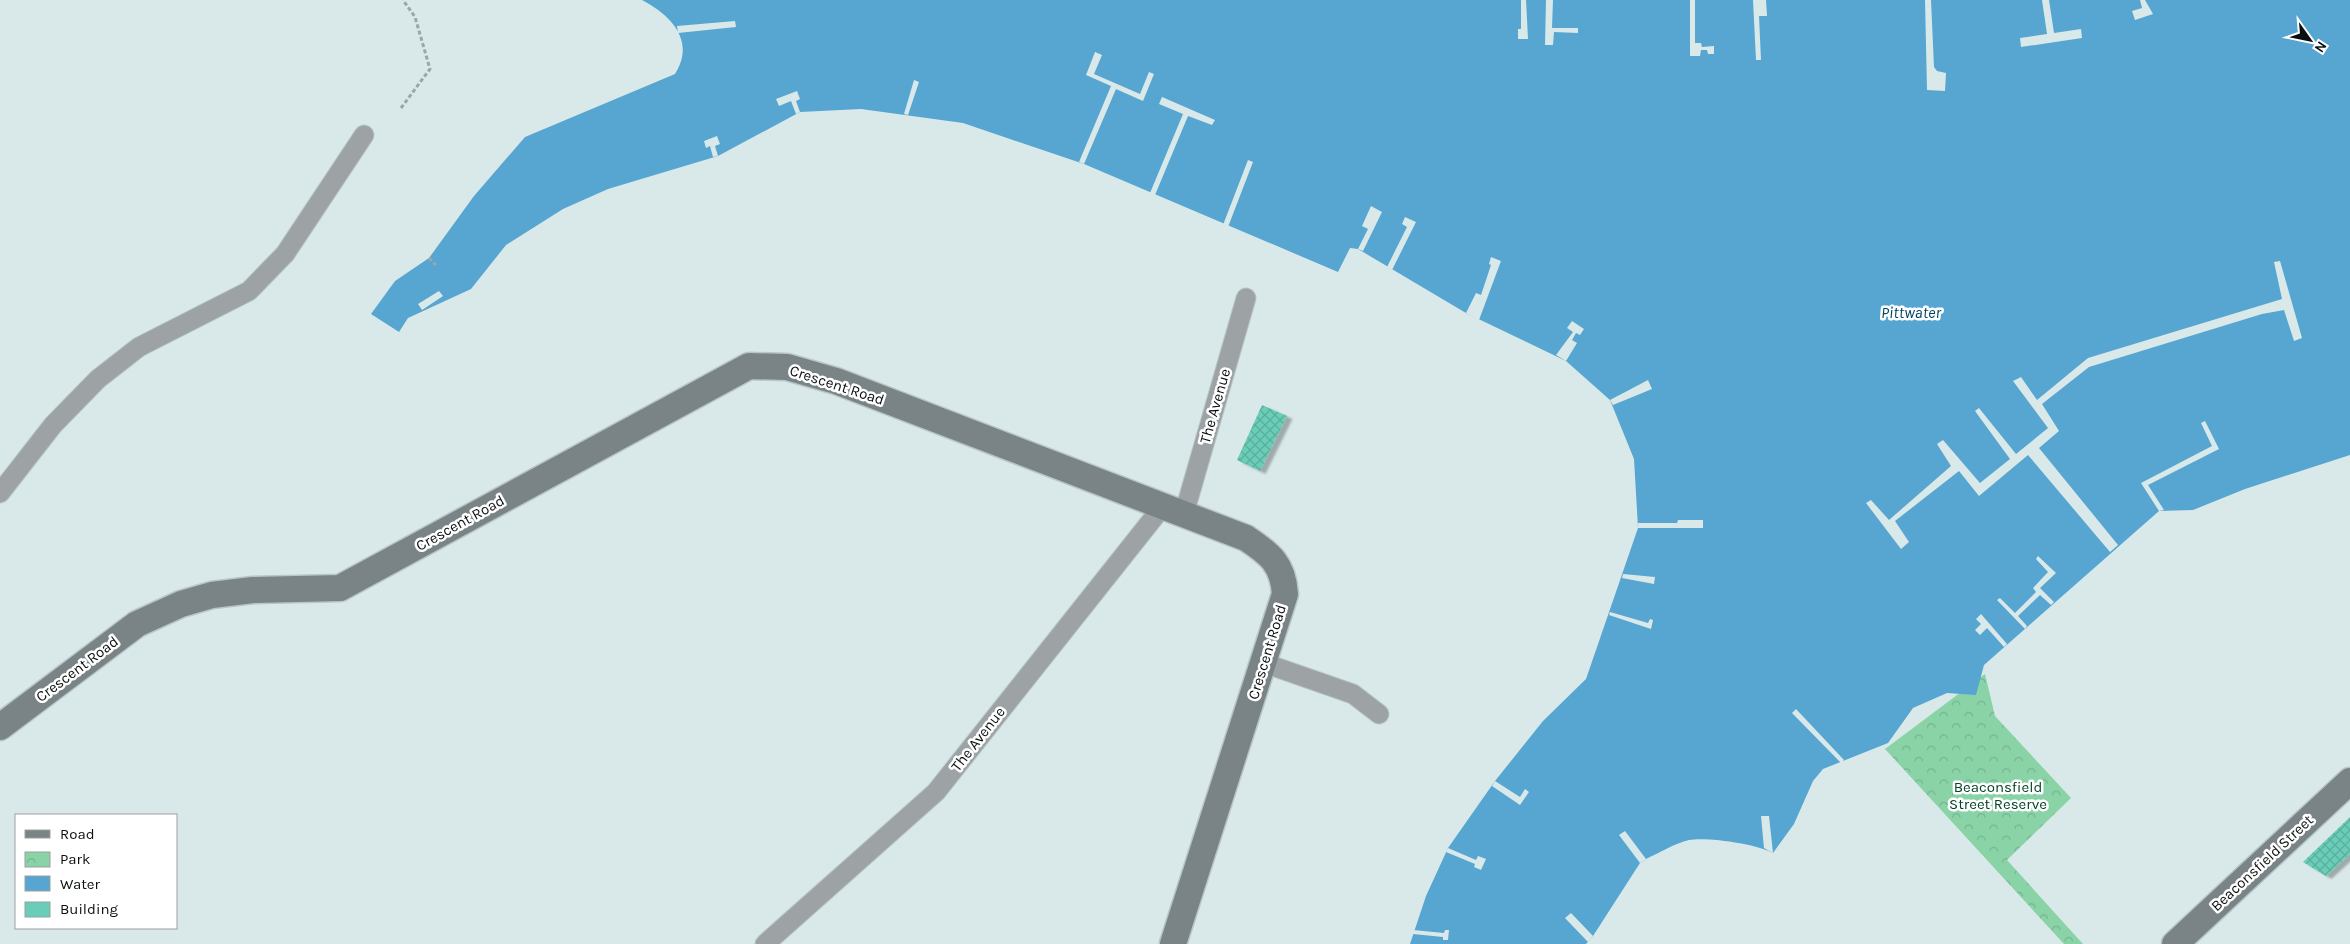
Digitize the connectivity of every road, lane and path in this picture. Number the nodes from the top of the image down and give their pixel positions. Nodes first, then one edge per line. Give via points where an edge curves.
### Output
1 (403, 0) edge
2 (402, 108) dead end
3 (364, 135) dead end
4 (428, 258) dead end
5 (436, 265) dead end
6 (1246, 298) dead end
7 (0, 493) edge
8 (1173, 510) junction
9 (1264, 663) junction
10 (1380, 714) dead end
11 (0, 727) edge
12 (2350, 781) edge
13 (764, 944) edge
14 (1173, 944) edge
15 (2175, 944) edge

1 - 2 path via 415,17 430,69
3 - 7 street via 285,254 249,291 140,348 98,379 53,425
4 - 5 path
6 - 8 street, The Avenue
8 - 9 street, Crescent Road via 1246,538 1266,550 1276,563 1284,578 1284,594
8 - 11 street, Crescent Road via 836,381 787,367 749,366 340,588 253,590 212,595 181,604 137,624
8 - 13 street, The Avenue via 936,792
9 - 10 street via 1353,694
9 - 14 street, Crescent Road
12 - 15 street, Beaconsfield Street

